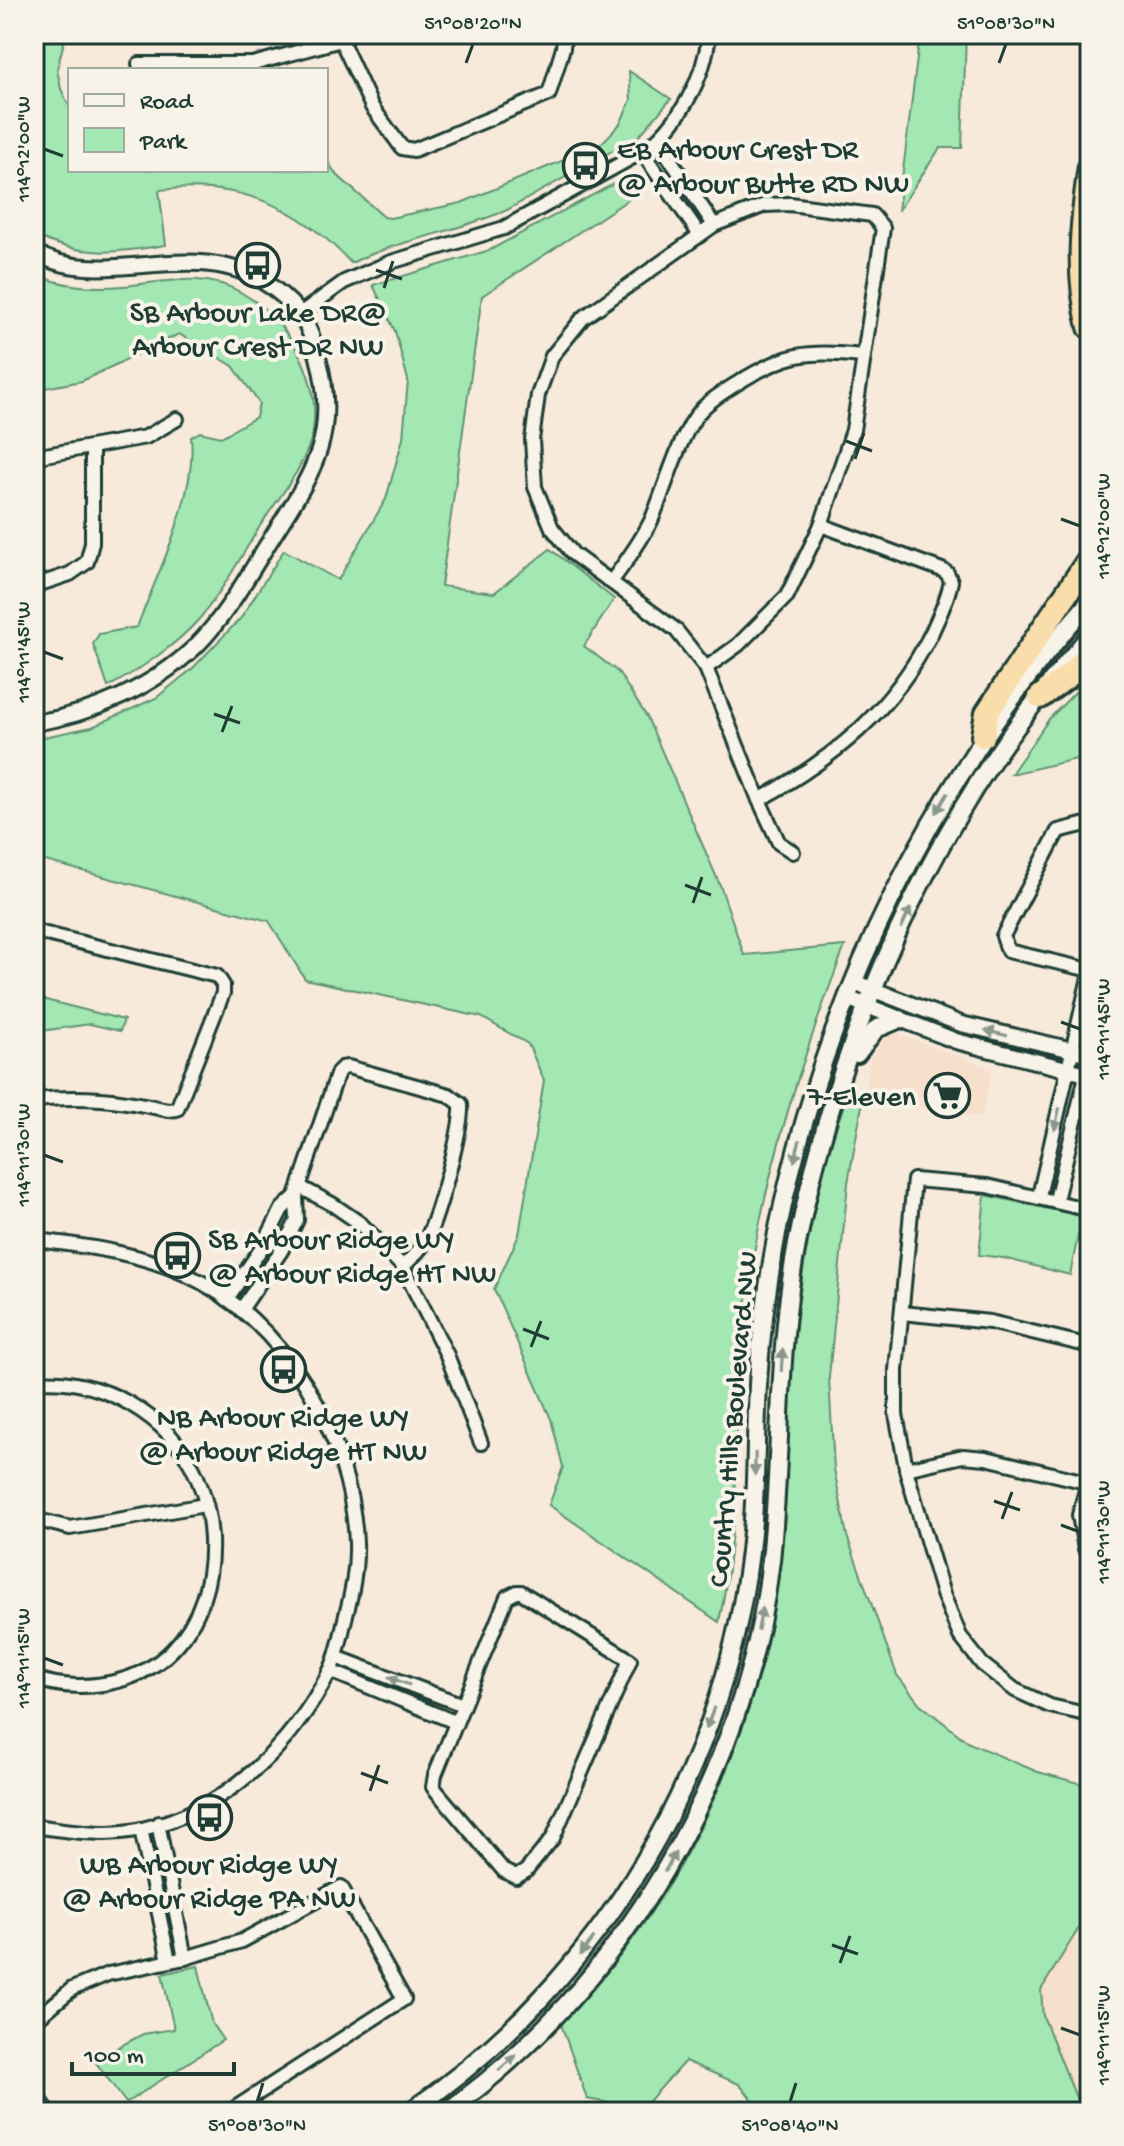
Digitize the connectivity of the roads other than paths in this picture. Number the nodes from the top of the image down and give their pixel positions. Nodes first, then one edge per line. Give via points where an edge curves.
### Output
1 (564, 34) edge
2 (709, 34) edge
3 (346, 37) edge
4 (139, 64) dead end
5 (658, 141) junction
6 (642, 152) junction
7 (1090, 166) edge
8 (714, 225) junction
9 (700, 235) junction
10 (34, 252) edge
11 (301, 313) junction
12 (1090, 327) edge
13 (862, 356) junction
14 (177, 419) dead end
15 (92, 448) junction
16 (34, 457) edge
17 (821, 525) junction
18 (1090, 558) edge
19 (611, 582) junction
20 (34, 586) edge
21 (1090, 601) edge
22 (1090, 635) edge
23 (1090, 654) edge
24 (706, 668) junction
25 (1040, 697) junction
26 (34, 723) edge
27 (983, 736) junction
28 (759, 800) junction
29 (1090, 823) edge
30 (793, 852) dead end
31 (34, 931) edge
32 (1090, 972) edge
33 (851, 990) junction
34 (875, 990) junction
35 (868, 1006) junction
36 (900, 1019) junction
37 (1072, 1050) junction
38 (1090, 1057) edge
39 (1068, 1070) junction
40 (1088, 1075) edge
41 (841, 1079) junction
42 (34, 1100) edge
43 (298, 1192) junction
44 (1039, 1196) junction
45 (1056, 1200) junction
46 (1090, 1210) edge
47 (34, 1243) edge
48 (403, 1267) junction
49 (227, 1299) junction
50 (241, 1310) junction
51 (902, 1313) junction
52 (1090, 1346) edge
53 (34, 1382) edge
54 (481, 1443) dead end
55 (906, 1469) junction
56 (1089, 1483) edge
57 (205, 1505) junction
58 (42, 1521) dead end
59 (1085, 1549) dead end
60 (336, 1657) junction
61 (330, 1671) junction
62 (34, 1678) edge
63 (463, 1705) junction
64 (1090, 1715) edge
65 (455, 1722) junction
66 (158, 1823) junction
67 (34, 1826) edge
68 (141, 1829) junction
69 (185, 1958) junction
70 (169, 1961) junction
71 (34, 2021) edge
72 (34, 2092) edge
73 (49, 2112) edge
74 (229, 2112) edge
75 (409, 2112) edge
76 (446, 2112) edge

1 - 3 street via 549,94 414,150 402,148 372,107
2 - 5 street via 692,91
3 - 4 street via 253,64
5 - 6 street
5 - 8 street
6 - 9 street
6 - 11 street via 504,228 391,262 344,282
7 - 12 highway via 1080,248
8 - 9 street
8 - 13 street via 765,205 872,215 883,228
9 - 19 street via 583,318 552,356 538,395 532,440 535,487 552,528 573,554
10 - 11 street via 84,268 215,264 250,272
11 - 26 street via 327,401 324,439 307,480 244,583 196,646 154,678 95,707
13 - 17 street via 853,430
13 - 19 street via 828,351 790,356 761,368 701,410 650,522
14 - 15 street via 146,437
15 - 16 street
15 - 20 street via 92,543 87,562
17 - 24 street via 787,596 738,645
17 - 28 street via 947,573 950,590 922,652 876,714 829,758
18 - 27 highway via 987,713
19 - 24 street via 676,630
21 - 27 main road, Country Hills Boulevard NW
22 - 25 main road, Country Hills Boulevard NW
23 - 25 highway
24 - 28 street
34 -> 25 main road, Country Hills Boulevard NW via 952,827
27 -> 33 main road, Country Hills Boulevard NW via 903,875
28 - 30 street via 779,843
29 - 32 street via 1058,831 1003,936 1008,951
31 - 42 street via 217,976 223,993 177,1109 104,1097
32 - 37 street
33 - 34 street
33 - 35 street
33 -> 75 main road, Country Hills Boulevard NW via 803,1128 777,1235 759,1368 745,1586 727,1666 698,1754 653,1848 576,1960 510,2031
34 - 35 main road, Country Hills Boulevard NW
37 -> 34 street via 961,1024
35 - 36 street
35 - 41 main road, Country Hills Boulevard NW
36 - 39 street via 956,1041
36 - 41 main road via 876,1029
37 - 38 street
37 - 39 street
38 - 40 street
39 - 40 street
39 -> 44 street
40 - 45 street
76 -> 41 main road, Country Hills Boulevard NW via 526,2045 602,1962 664,1873 728,1736 759,1627 770,1565 784,1339 797,1245
43 - 48 street via 332,1204 361,1224
43 - 48 street via 342,1068 449,1095 462,1110 440,1204 426,1242
43 - 49 street
43 - 50 street via 297,1220
44 - 45 street
44 - 51 street via 914,1180
45 - 46 street
47 - 49 street via 112,1250 186,1274
48 - 54 street via 447,1355
49 - 50 street
50 - 60 street via 282,1351 320,1406 344,1468 355,1565
51 - 52 street via 990,1322
51 - 55 street via 896,1414
53 - 57 street via 87,1385 124,1399 156,1422 197,1476
55 - 56 street via 963,1456
55 - 64 street via 960,1636 982,1664 1015,1690 1050,1706
56 - 59 street via 1079,1515
57 - 58 street via 70,1528
57 - 62 street via 211,1564 202,1605 183,1639 156,1664 114,1682 74,1686
60 - 61 street
63 -> 60 street
61 - 65 street
61 - 66 street via 308,1710 262,1764 235,1787
63 - 65 street
63 - 65 street via 507,1597 517,1592 630,1660 553,1838 521,1876 504,1871 433,1787
66 - 68 street
66 - 69 street
67 - 68 street via 91,1834
68 - 70 street
69 - 70 street
69 - 74 street via 242,1941 341,1887 404,1999
70 - 71 street via 108,1974 72,1989
72 - 73 street

